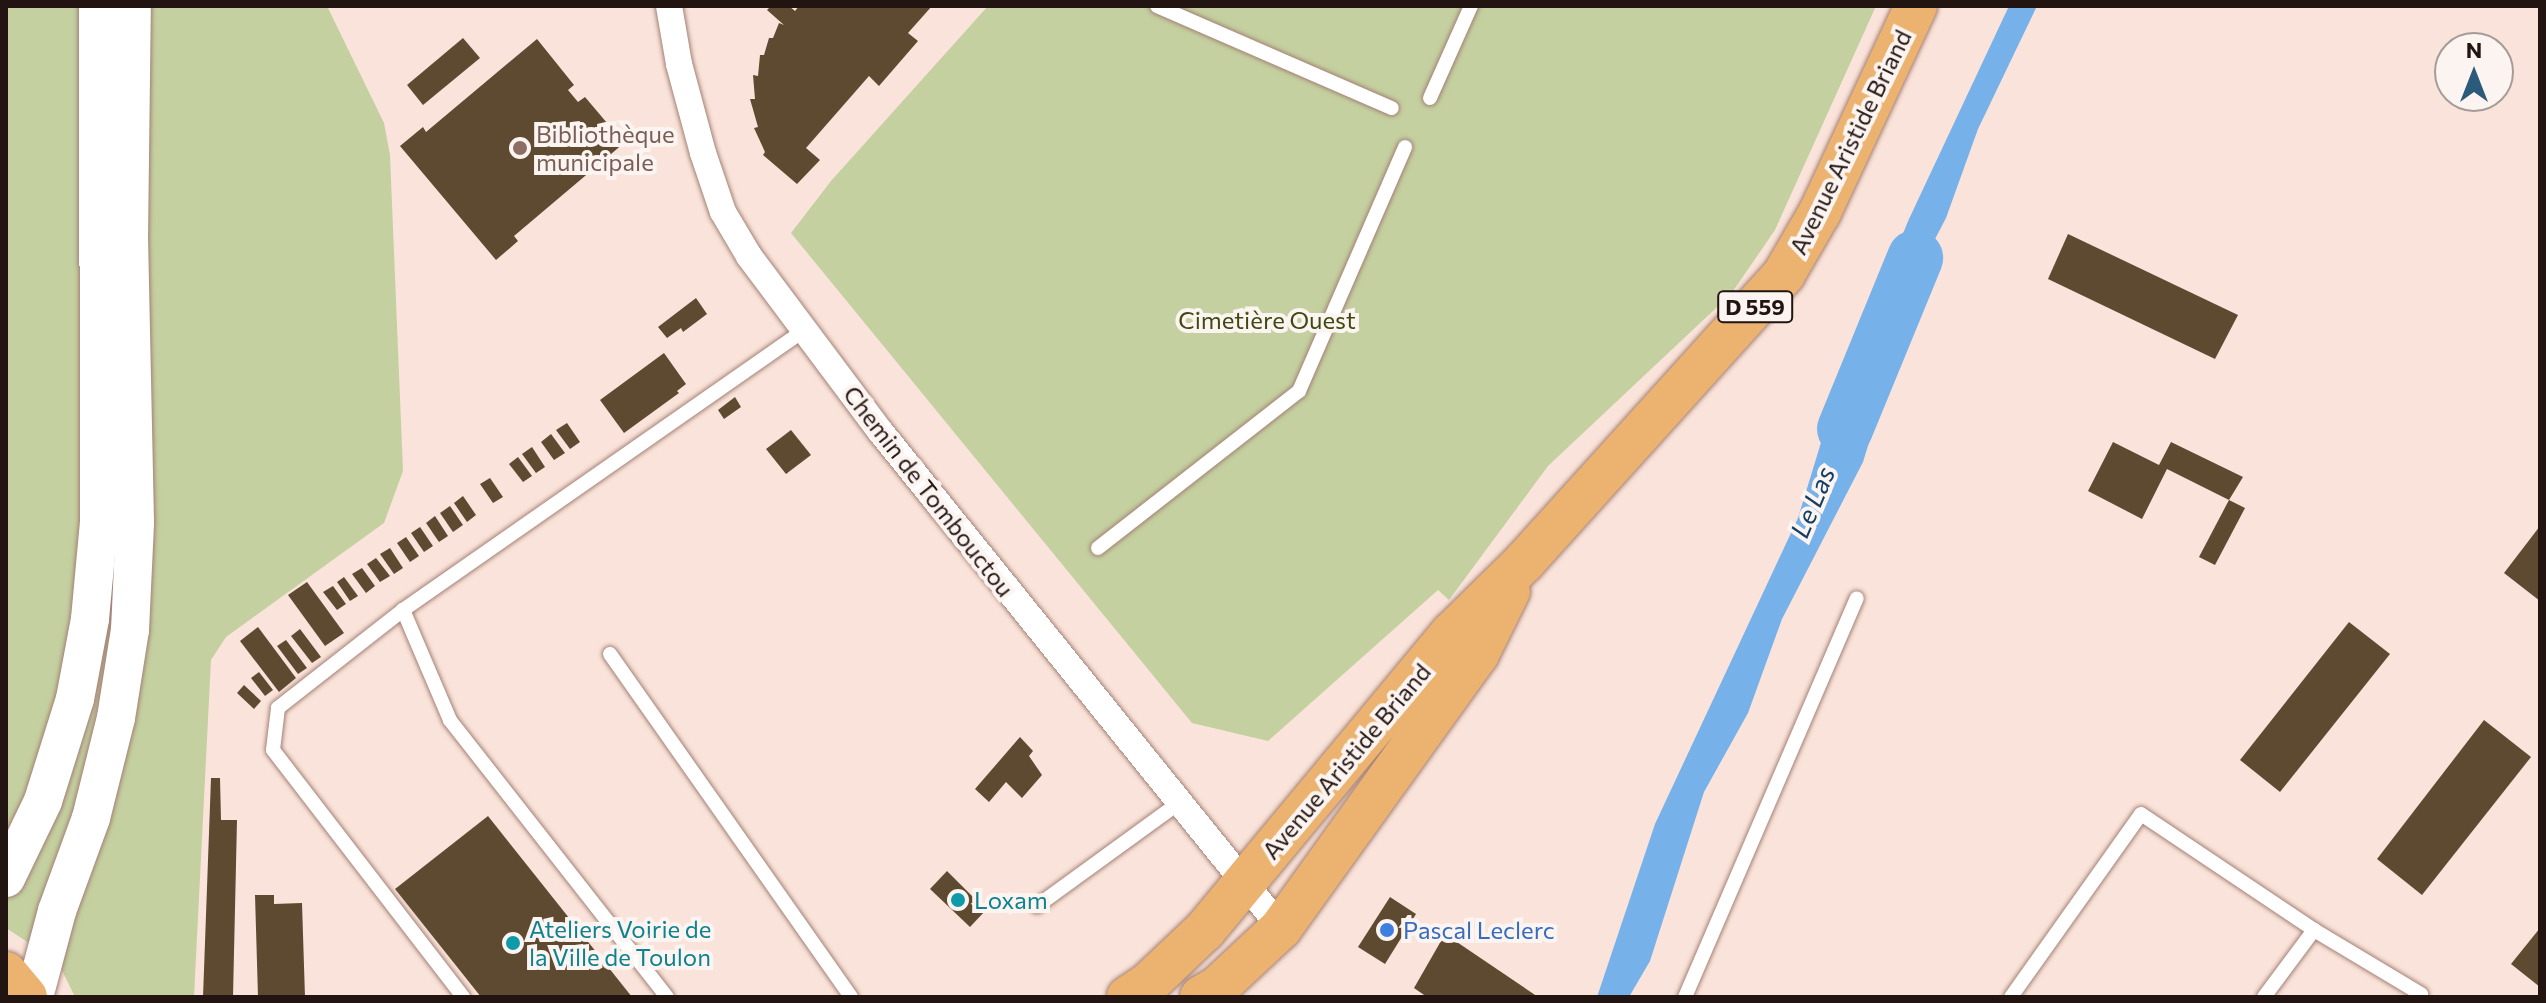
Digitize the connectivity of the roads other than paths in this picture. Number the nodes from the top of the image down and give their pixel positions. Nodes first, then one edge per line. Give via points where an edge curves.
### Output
1 (98, 6) edge
2 (132, 6) edge
3 (669, 6) edge
4 (1157, 6) edge
5 (1471, 6) edge
6 (1916, 6) edge
7 (1430, 98) dead end
8 (1392, 108) dead end
9 (1405, 147) dead end
10 (804, 330) junction
11 (1098, 548) dead end
12 (1524, 562) junction
13 (1857, 598) dead end
14 (403, 610) junction
15 (610, 654) dead end
16 (1179, 803) junction
17 (6, 878) edge
18 (1244, 884) junction
19 (1037, 906) dead end
20 (1281, 928) junction
21 (2314, 930) junction
22 (1171, 963) junction
23 (6, 973) edge
24 (1214, 994) edge
25 (2421, 994) dead end
26 (26, 997) edge
27 (34, 997) edge
28 (463, 997) edge
29 (667, 997) edge
30 (851, 997) edge
31 (1128, 997) edge
32 (1685, 997) edge
33 (2011, 997) edge
34 (2264, 997) edge

1 - 17 main road via 99,522 90,619 75,699 43,801
2 - 27 main road via 129,240 135,522 130,630 116,718 91,818 57,911
3 - 10 street, Chemin de Tombouctou via 679,64 723,212
4 - 8 lane
5 - 7 lane
6 - 12 main road, Avenue Aristide Briand / D 559 via 1820,212 1784,274
9 - 11 lane via 1299,391
10 - 14 lane
10 - 16 street, Chemin de Tombouctou
12 - 18 main road, Avenue Aristide Briand / D 559 via 1452,633
12 - 20 main road, Avenue Aristide Briand / D 559 via 1478,654
13 - 32 lane
14 - 28 lane via 278,708 273,750
14 - 29 lane via 450,720
15 - 30 lane
16 - 18 street, Chemin de Tombouctou
16 - 19 lane
18 - 20 street, Chemin de Tombouctou
18 - 22 main road, Avenue Aristide Briand / D 559
20 - 24 main road, Avenue Aristide Briand / D 559
21 - 25 lane
21 - 33 lane via 2141,814
21 - 34 lane
22 - 24 street via 1205,974
22 - 31 main road, D 559
23 - 26 main road

